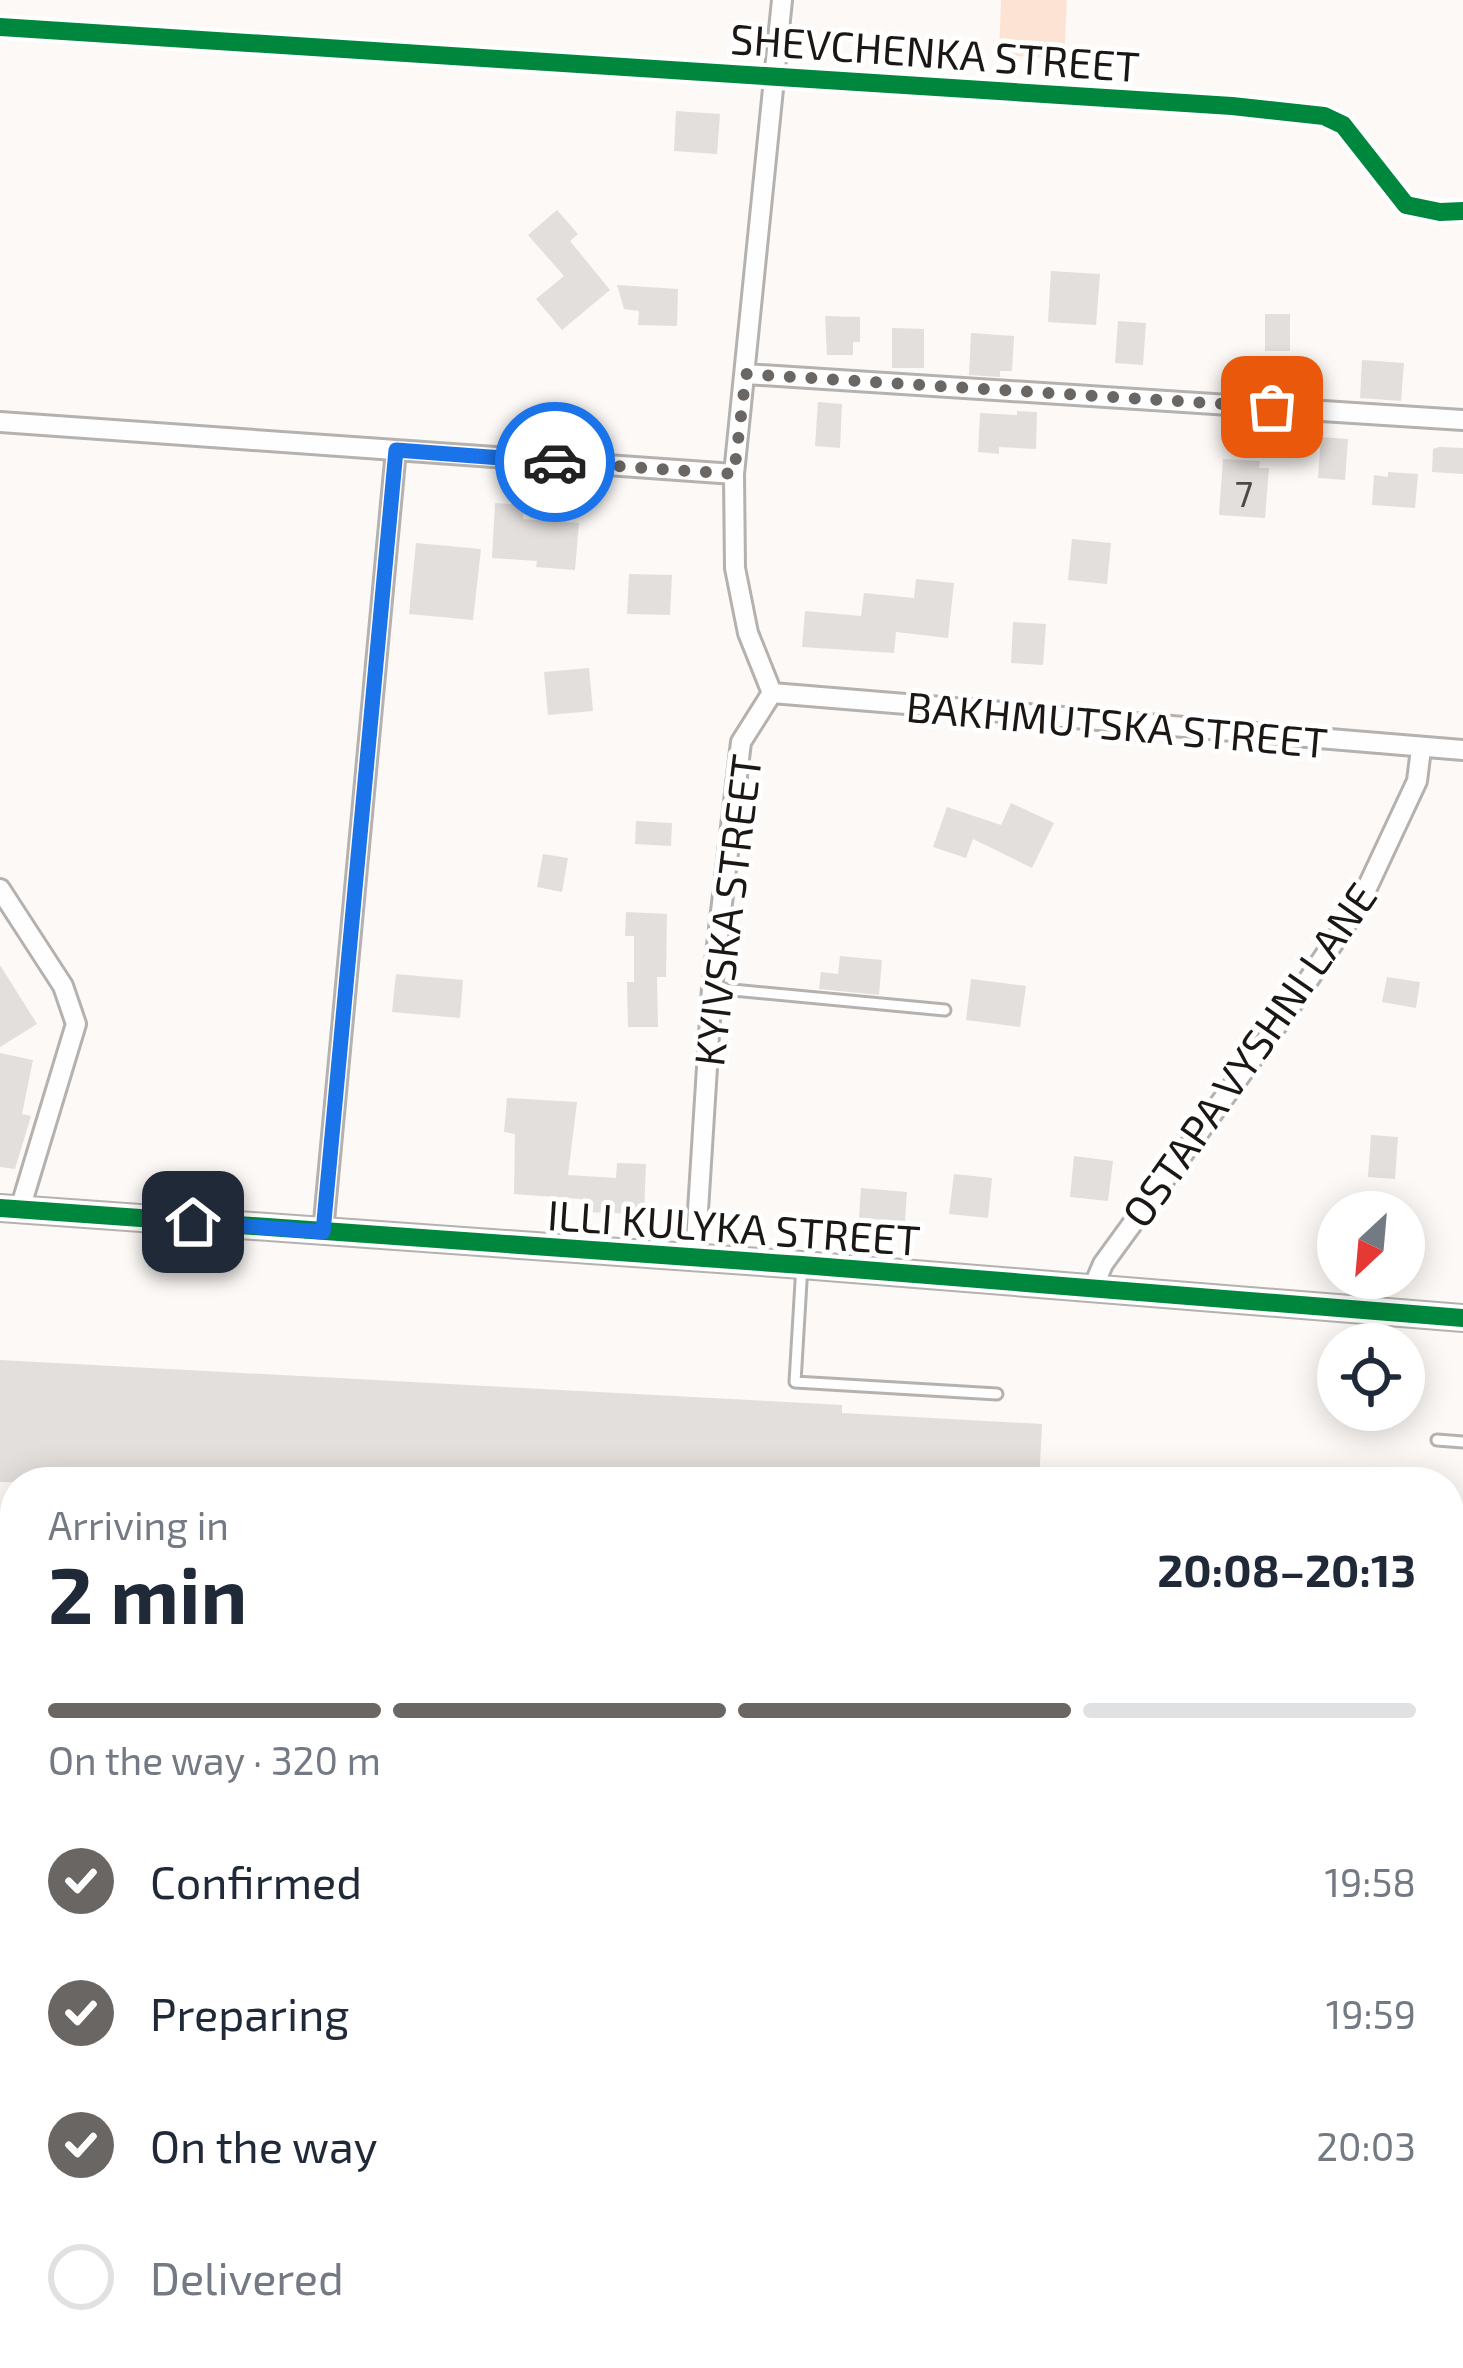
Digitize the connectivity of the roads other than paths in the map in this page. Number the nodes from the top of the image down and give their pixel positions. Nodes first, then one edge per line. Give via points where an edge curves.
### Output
1 (782, 0) edge
2 (0, 27) edge
3 (775, 77) junction
4 (1463, 211) edge
5 (746, 374) junction
6 (1463, 419) edge
7 (0, 422) edge
8 (396, 450) junction
9 (734, 474) junction
10 (772, 693) junction
11 (1421, 749) junction
12 (1463, 750) edge
13 (0, 890) edge
14 (712, 988) junction
15 (945, 1010) dead end
16 (10, 1208) edge
17 (323, 1232) junction
18 (695, 1258) junction
19 (802, 1265) junction
20 (1092, 1290) junction
21 (1463, 1318) edge
22 (997, 1394) dead end
23 (1437, 1439) dead end
24 (1463, 1442) edge

1 - 3 street
2 - 3 street, SHEVCHENKA STREET
3 - 4 street, SHEVCHENKA STREET via 1324,116 1343,125 1406,205
3 - 5 street
5 - 6 street
5 - 9 street
7 - 8 street
8 - 9 street
8 - 17 street
9 - 10 street via 735,568
10 - 11 street, BAKHMUTSKA STREET
10 - 14 street, KYIVSKA STREET via 741,742
11 - 12 street, BAKHMUTSKA STREET
11 - 20 street, OSTAPA VYSHNI LANE via 1417,782 1359,905
13 - 16 street via 63,986 76,1024
14 - 15 lane
14 - 18 street, KYIVSKA STREET
16 - 17 street, ILLI KULYKA STREET
17 - 18 street, ILLI KULYKA STREET
18 - 19 street, ILLI KULYKA STREET
19 - 20 street, ILLI KULYKA STREET
19 - 22 lane via 795,1382
20 - 21 street, ILLI KULYKA STREET
23 - 24 lane

